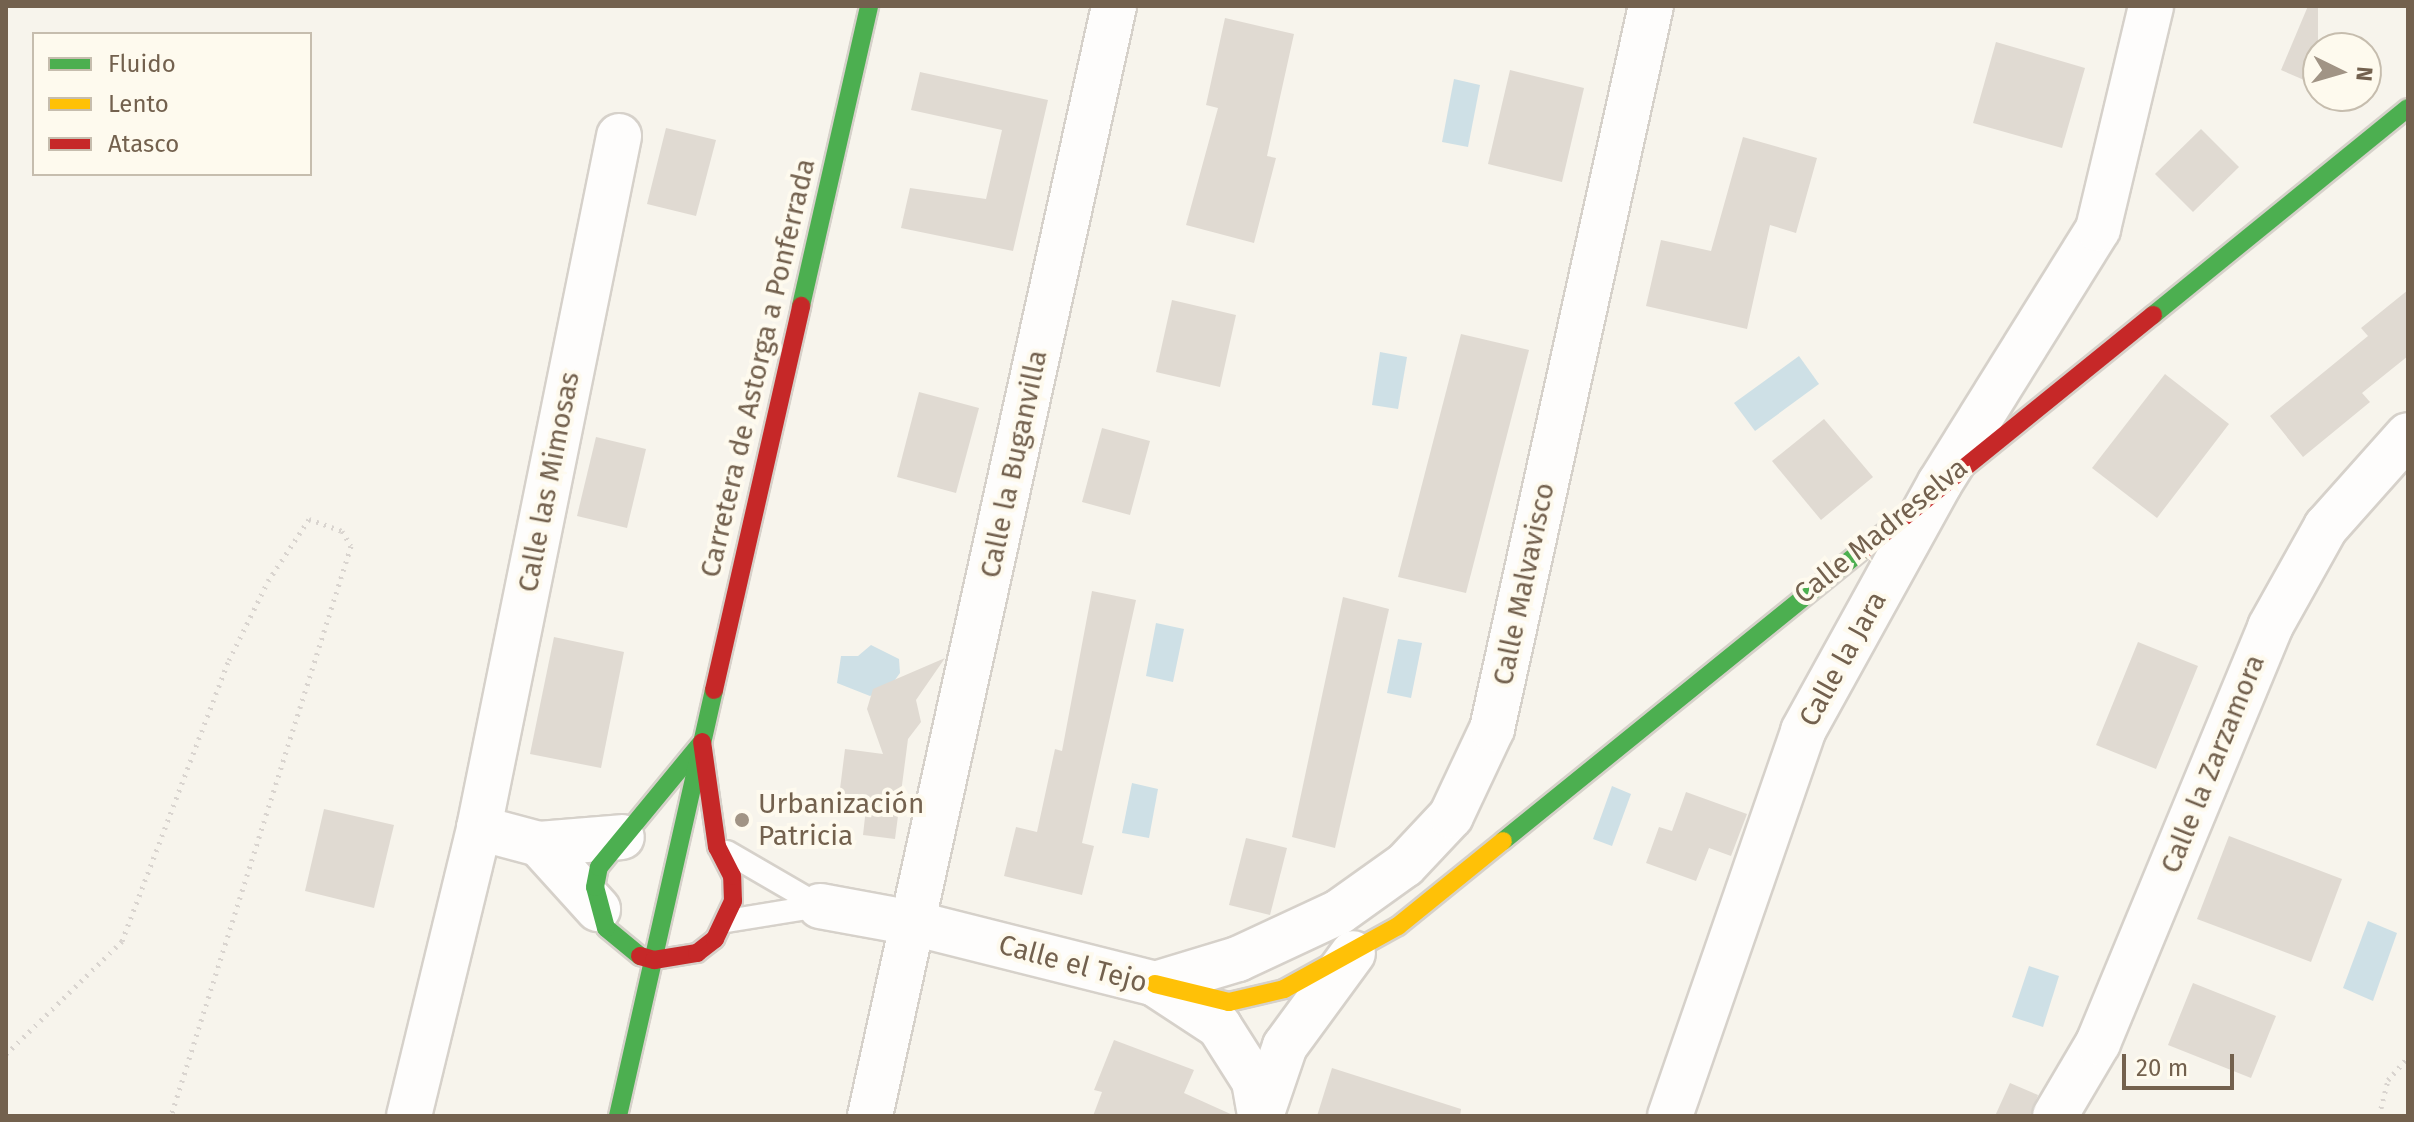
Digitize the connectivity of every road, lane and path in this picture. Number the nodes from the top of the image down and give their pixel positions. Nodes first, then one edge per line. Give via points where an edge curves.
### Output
1 (869, 6) edge
2 (1114, 6) edge
3 (1651, 6) edge
4 (2151, 6) edge
5 (2408, 108) edge
6 (619, 136) dead end
7 (2408, 435) edge
8 (1940, 483) junction
9 (702, 742) junction
10 (683, 825) junction
11 (479, 828) junction
12 (622, 837) junction
13 (539, 844) junction
14 (717, 847) junction
15 (820, 906) junction
16 (727, 921) junction
17 (913, 923) junction
18 (607, 925) junction
19 (697, 953) junction
20 (1353, 953) junction
21 (654, 960) junction
22 (682, 978) dead end
23 (1155, 984) junction
24 (667, 1002) dead end
25 (6, 1054) edge
26 (2408, 1057) edge
27 (630, 1064) junction
28 (171, 1116) edge
29 (409, 1116) edge
30 (618, 1116) edge
31 (870, 1116) edge
32 (1260, 1116) edge
33 (1670, 1116) edge
34 (2055, 1116) edge
35 (2379, 1116) edge

1 - 9 main road, Carretera de Astorga a Ponferrada
2 - 17 street, Calle la Buganvilla
3 - 23 street, Calle Malvavisco via 1492,729 1451,816 1405,865 1339,912 1238,959
4 - 8 street, Calle la Jara via 2098,229
5 - 8 main road, Calle Madreselva
6 - 11 street, Calle las Mimosas
7 - 34 street, Calle la Zarzamora via 2326,527 2270,627 2098,1043
8 - 20 main road, Calle Madreselva via 1398,926
8 - 33 street, Calle la Jara via 1803,731
9 - 10 main road, Carretera de Astorga a Ponferrada
9 - 12 main road, Carretera de Astorga a Ponferrada
9 - 14 main road, Carretera de Astorga a Ponferrada
10 - 12 main road via 650,823
10 - 14 main road
10 - 21 main road, Carretera de Astorga a Ponferrada
11 - 13 street
11 - 29 street, Calle las Mimosas
12 - 13 street
12 - 18 main road, Carretera de Astorga a Ponferrada via 599,867
13 - 18 street
14 - 15 lane
14 - 16 main road, Carretera de Astorga a Ponferrada via 732,876
15 - 16 lane
15 - 17 street, Calle el Tejo
16 - 19 main road
17 - 23 street, Calle el Tejo
17 - 31 street, Calle la Buganvilla
18 - 21 main road
18 - 27 main road, Carretera de Astorga a Ponferrada via 624,972
19 - 21 main road
19 - 22 main road
20 - 23 main road, Calle Madreselva via 1284,989 1229,1002
20 - 32 street, Calle Madreselva via 1285,1046
21 - 27 main road, Carretera de Astorga a Ponferrada
23 - 32 street, Calle el Tejo via 1219,1026 1254,1081
24 - 27 main road, Carretera de Astorga a Ponferrada
25 - 28 path via 122,941 229,660 268,581 309,519 342,531 351,546
26 - 35 path via 2388,1080
27 - 30 main road, Carretera de Astorga a Ponferrada

